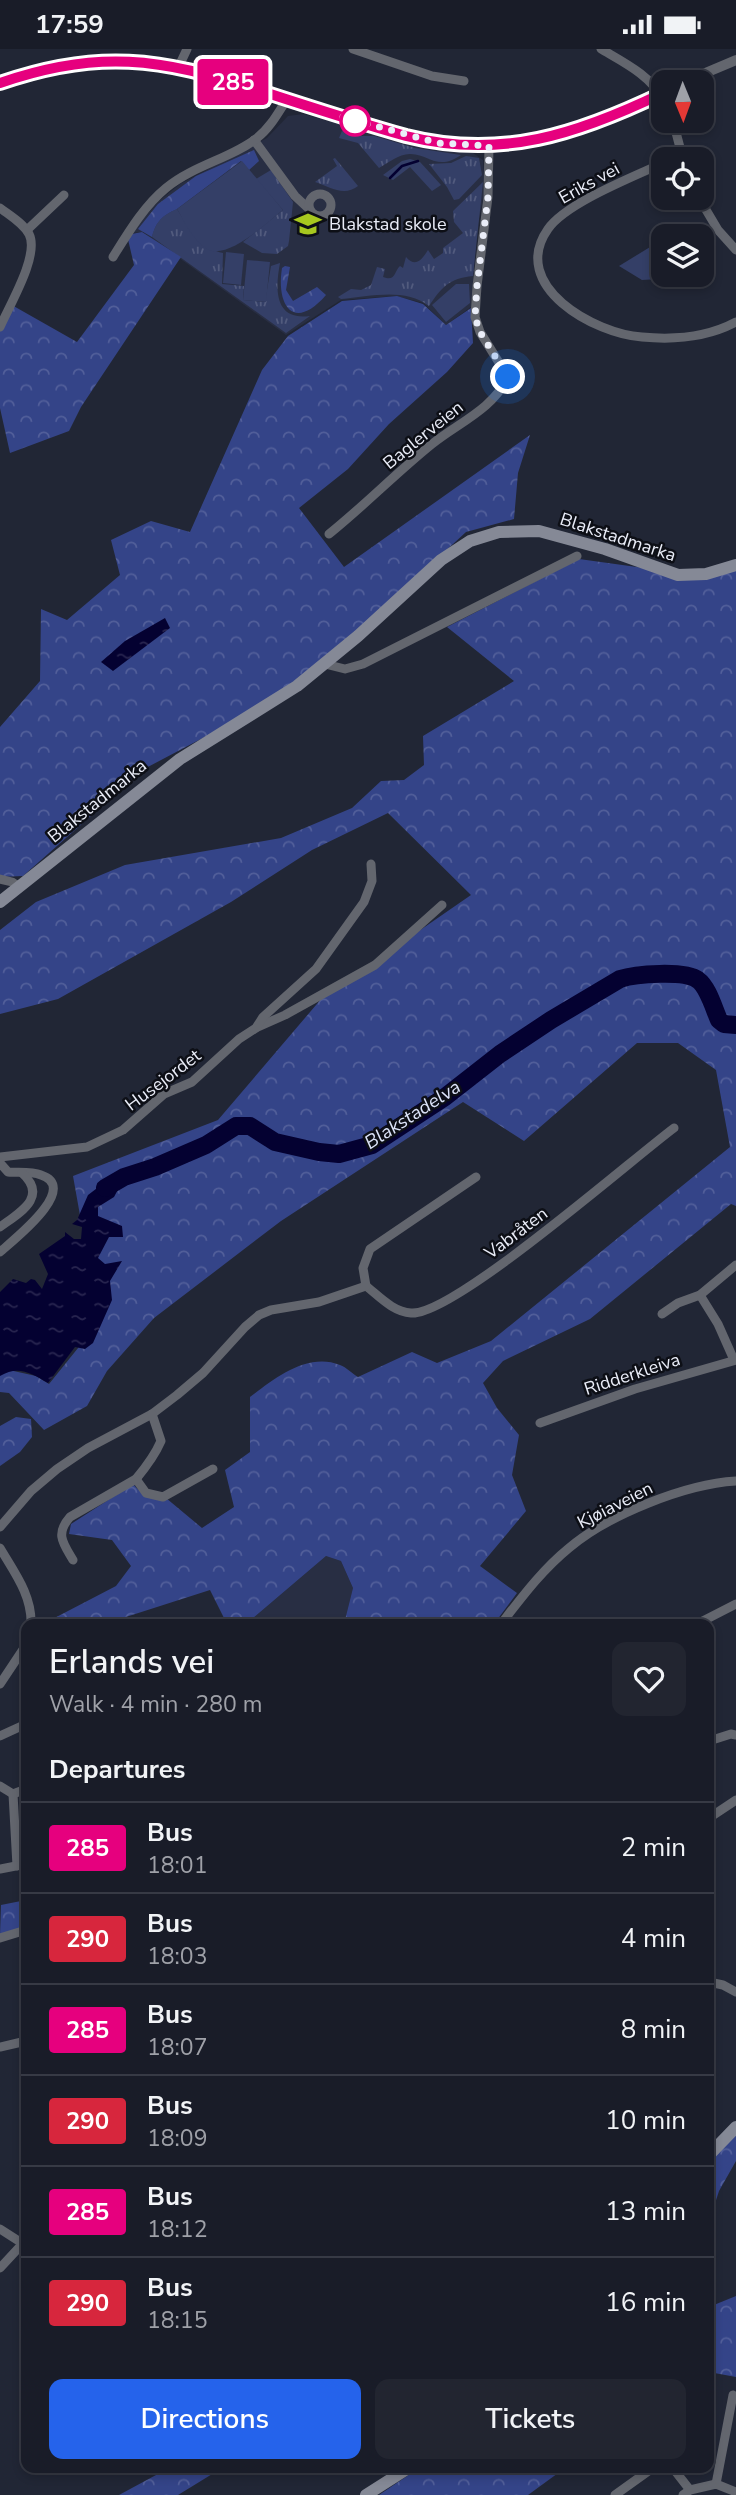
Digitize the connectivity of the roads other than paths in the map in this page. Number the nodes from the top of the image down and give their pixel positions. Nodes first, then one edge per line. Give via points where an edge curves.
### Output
1 (187, 49) edge
2 (353, 49) edge
3 (601, 49) edge
4 (180, 64) junction
5 (733, 64) edge
6 (714, 71) edge
7 (464, 81) dead end
8 (0, 83) edge
9 (651, 84) edge
10 (287, 100) junction
11 (651, 100) edge
12 (254, 140) junction
13 (489, 146) junction
14 (651, 169) edge
15 (64, 195) dead end
16 (0, 208) edge
17 (309, 209) dead end
18 (706, 210) edge
19 (27, 230) junction
20 (736, 250) edge
21 (113, 257) dead end
22 (736, 322) edge
23 (0, 327) edge
24 (329, 534) dead end
25 (577, 556) dead end
26 (736, 565) edge
27 (325, 664) junction
28 (371, 864) dead end
29 (0, 879) edge
30 (19, 887) junction
31 (0, 902) edge
32 (442, 905) dead end
33 (256, 1028) junction
34 (674, 1128) dead end
35 (0, 1157) edge
36 (0, 1163) edge
37 (8, 1172) junction
38 (22, 1173) junction
39 (476, 1177) dead end
40 (1, 1180) edge
41 (0, 1227) edge
42 (0, 1252) edge
43 (736, 1265) edge
44 (366, 1286) junction
45 (700, 1294) junction
46 (662, 1314) dead end
47 (735, 1360) edge
48 (152, 1414) junction
49 (540, 1423) dead end
50 (213, 1469) dead end
51 (136, 1479) junction
52 (736, 1481) edge
53 (0, 1527) edge
54 (0, 1548) edge
55 (73, 1560) dead end
56 (736, 1604) edge
57 (31, 1619) edge
58 (505, 1619) edge
59 (707, 1619) edge
60 (21, 1652) edge
61 (0, 1684) edge
62 (21, 1726) edge
63 (736, 1735) edge
64 (0, 1736) edge
65 (714, 1739) edge
66 (0, 1786) edge
67 (21, 1791) edge
68 (13, 1794) junction
69 (736, 1800) edge
70 (714, 1815) edge
71 (21, 1857) edge
72 (21, 1865) edge
73 (0, 1869) edge
74 (21, 1932) edge
75 (0, 1938) edge
76 (714, 1983) edge
77 (736, 1992) edge
78 (21, 2042) edge
79 (0, 2047) edge
80 (736, 2127) edge
81 (714, 2150) edge
82 (0, 2229) edge
83 (21, 2241) edge
84 (21, 2247) edge
85 (0, 2268) edge
86 (733, 2395) dead end
87 (401, 2473) edge
88 (646, 2473) edge
89 (675, 2473) edge
90 (716, 2484) junction
91 (686, 2492) edge
92 (736, 2492) edge
93 (366, 2495) edge
94 (615, 2495) edge

1 - 4 street
2 - 7 street via 432,76
3 - 9 street
4 - 8 street via 135,55 78,56 44,64
4 - 10 street
5 - 6 street
10 - 12 street
10 - 13 street via 427,141
11 - 13 street via 582,129
12 - 17 street
12 - 21 street via 165,188 131,227
13 - 24 street, Baglerveien via 475,317 508,377 495,398 431,445
14 - 22 street, Eriks vei via 562,214 540,249 543,280 578,316 639,337 701,334
15 - 19 street
16 - 19 street
18 - 20 street
19 - 23 street via 31,254
25 - 27 street, Blakstadmarka via 363,664 345,670
26 - 27 main road, Blakstadmarka via 706,574 678,575 570,538 539,531 499,531 470,541 441,560
27 - 30 main road, Blakstadmarka via 279,699 180,759
28 - 33 street, Husejordet via 369,892 328,954
29 - 30 street
30 - 31 main road, Blakstadmarka
32 - 33 street, Husejordet via 375,965
33 - 35 street, Husejordet via 192,1082 170,1090 108,1138 65,1151
34 - 44 street, Vabråten via 506,1261 432,1309 411,1314 395,1309
36 - 37 street
37 - 38 street
37 - 40 street
38 - 41 street via 32,1187 31,1200
38 - 42 street via 47,1177 52,1198
39 - 44 street via 370,1249 363,1268
43 - 45 street
44 - 48 street via 258,1315 204,1373
45 - 46 street
45 - 47 street, Ridderkleiva
47 - 49 street, Ridderkleiva
48 - 51 street via 161,1441
48 - 53 street via 57,1469
50 - 51 street via 163,1497 146,1493
51 - 55 street via 62,1526 63,1542
52 - 58 street, Kjøiaveien via 663,1498 593,1531 569,1547
54 - 57 street via 23,1587
56 - 59 street
60 - 61 street
62 - 64 street
63 - 65 street
66 - 68 street
67 - 68 street
68 - 71 street
69 - 70 street
72 - 73 street
74 - 75 street
76 - 77 street
78 - 79 street
80 - 81 main road
82 - 83 street
84 - 85 street
86 - 90 street
87 - 93 main road
88 - 94 street
89 - 91 street
90 - 91 street
90 - 92 street

